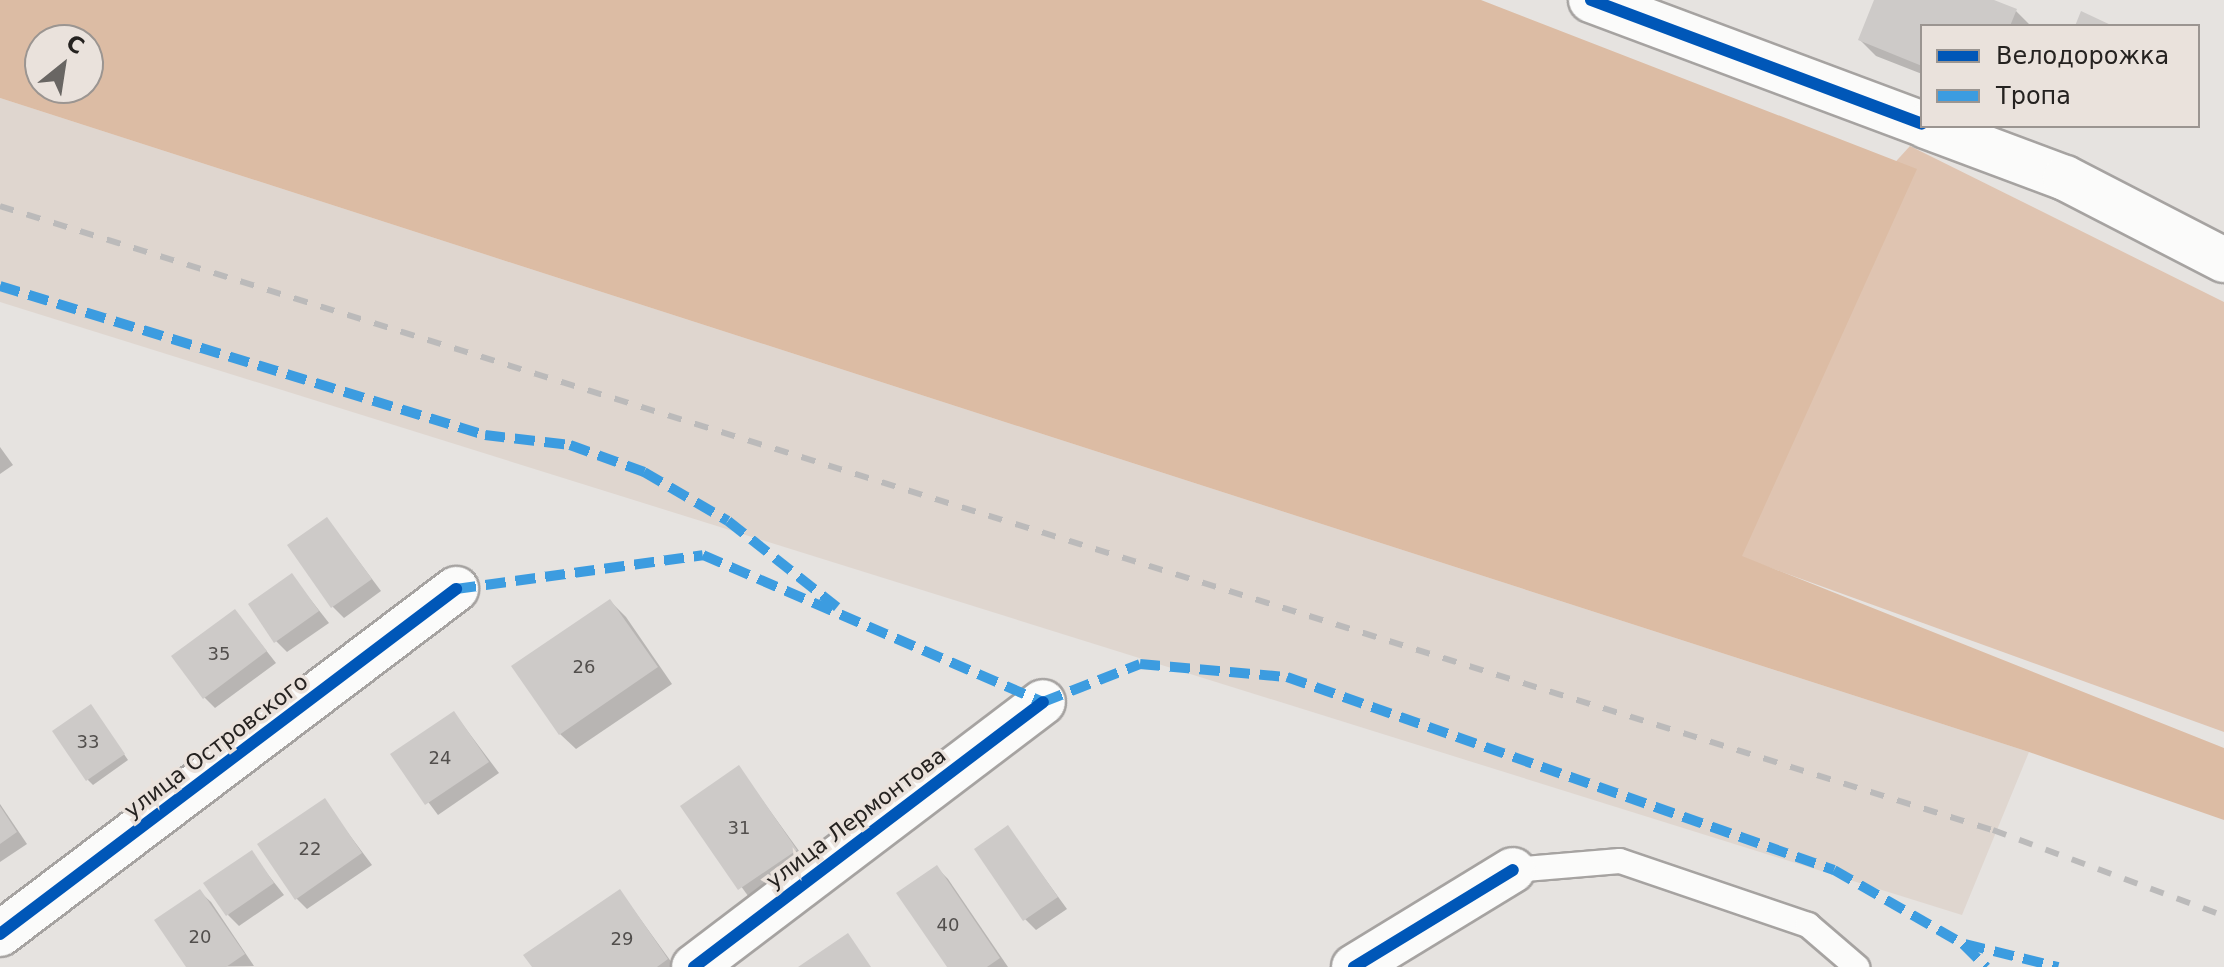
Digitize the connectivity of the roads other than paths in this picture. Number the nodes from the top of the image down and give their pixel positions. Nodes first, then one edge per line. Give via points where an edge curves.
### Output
1 (1591, 0) edge
2 (1920, 123) edge
3 (1932, 128) edge
4 (2224, 260) edge
5 (456, 589) dead end
6 (1043, 702) dead end
7 (1513, 870) joint
8 (0, 934) edge
9 (694, 967) edge
10 (1354, 967) edge
11 (1857, 967) edge

1 - 2 street
3 - 4 street via 2065,178
5 - 8 street, улица Островского
6 - 9 street, улица Лермонтова
7 - 10 street
7 - 11 lane via 1620,861 1808,925

